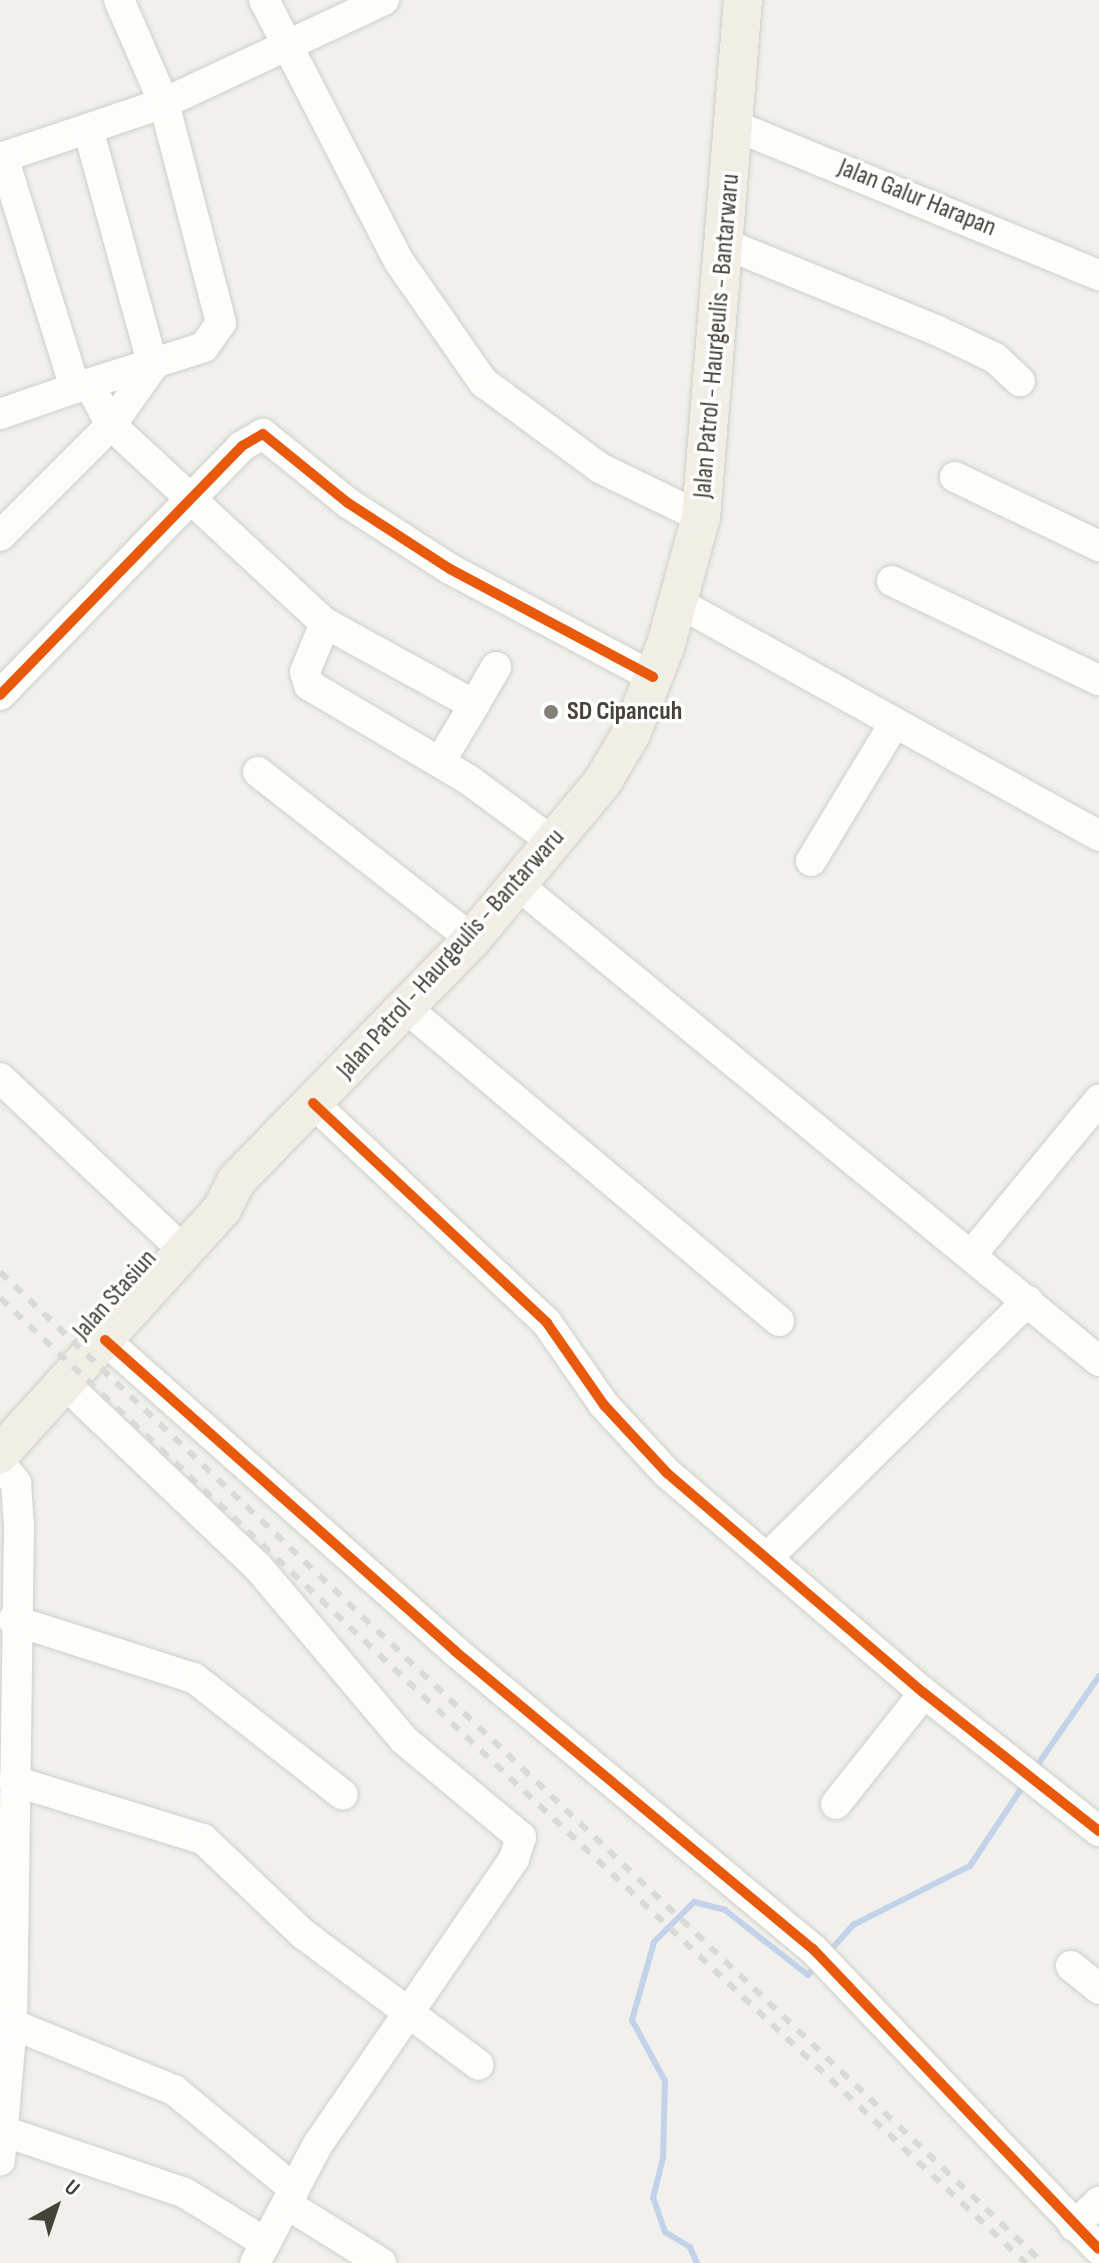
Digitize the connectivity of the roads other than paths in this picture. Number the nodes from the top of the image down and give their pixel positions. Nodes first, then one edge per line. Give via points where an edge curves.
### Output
1 (119, 0) edge
2 (264, 0) edge
3 (384, 0) edge
4 (743, 0) edge
5 (289, 49) junction
6 (164, 103) junction
7 (733, 125) junction
8 (88, 129) junction
9 (1, 157) edge
10 (725, 244) junction
11 (1099, 275) edge
12 (153, 366) junction
13 (1020, 381) dead end
14 (82, 386) junction
15 (0, 414) edge
16 (111, 425) junction
17 (955, 477) dead end
18 (191, 499) junction
19 (701, 517) junction
20 (0, 536) edge
21 (1099, 546) edge
22 (892, 581) dead end
23 (679, 603) junction
24 (325, 623) junction
25 (496, 667) dead end
26 (653, 677) junction
27 (1099, 680) edge
28 (0, 695) edge
29 (474, 705) junction
30 (894, 724) junction
31 (440, 762) junction
32 (258, 772) dead end
33 (1099, 836) edge
34 (554, 843) junction
35 (811, 861) dead end
36 (518, 885) junction
37 (472, 939) junction
38 (406, 1008) junction
39 (0, 1078) edge
40 (1099, 1100) edge
41 (313, 1103) junction
42 (177, 1243) junction
43 (972, 1254) junction
44 (1028, 1301) junction
45 (779, 1321) dead end
46 (105, 1340) junction
47 (1099, 1361) edge
48 (64, 1383) junction
49 (0, 1417) edge
50 (0, 1454) edge
51 (0, 1463) edge
52 (768, 1557) junction
53 (13, 1620) junction
54 (924, 1693) junction
55 (14, 1781) junction
56 (343, 1795) dead end
57 (836, 1804) dead end
58 (1099, 1831) edge
59 (5, 1895) edge
60 (1071, 1966) dead end
61 (1099, 1989) edge
62 (403, 2014) junction
63 (12, 2024) junction
64 (479, 2065) dead end
65 (3, 2128) edge
66 (291, 2197) junction
67 (1099, 2202) edge
68 (1074, 2226) junction
69 (1099, 2249) edge
70 (260, 2253) edge
71 (381, 2263) edge

1 - 6 street
2 - 5 street
3 - 5 street
4 - 7 main road, Jalan Patrol - Haurgeulis - Bantarwaru
5 - 6 street
5 - 19 street via 398,260 483,382 600,468
6 - 8 street
6 - 12 street via 221,323 204,347
7 - 10 main road, Jalan Patrol - Haurgeulis - Bantarwaru
7 - 11 street, Jalan Galur Harapan
8 - 9 street
8 - 12 street
9 - 14 street
10 - 13 street via 936,330 995,358
10 - 19 main road, Jalan Patrol - Haurgeulis - Bantarwaru
12 - 14 street
12 - 16 street
14 - 15 street
14 - 16 street
16 - 18 street
16 - 20 street
17 - 21 street
18 - 24 street
18 - 26 street via 251,439 274,438 348,503 450,569
18 - 28 street
19 - 23 main road, Jalan Patrol - Haurgeulis - Bantarwaru
22 - 27 street
23 - 26 main road, Jalan Patrol - Haurgeulis - Bantarwaru
23 - 30 street
24 - 29 street
24 - 31 street via 305,672 309,685
25 - 29 street
26 - 34 main road, Jalan Patrol - Haurgeulis - Bantarwaru via 620,754
29 - 31 street
30 - 33 street
30 - 35 street
31 - 34 street
32 - 37 street
34 - 36 main road, Jalan Patrol - Haurgeulis - Bantarwaru
36 - 37 main road, Jalan Patrol - Haurgeulis - Bantarwaru
36 - 43 street
37 - 38 main road, Jalan Patrol - Haurgeulis - Bantarwaru
38 - 41 main road, Jalan Patrol - Haurgeulis - Bantarwaru
38 - 45 street
39 - 42 street
40 - 43 street
41 - 42 main road, Jalan Patrol - Haurgeulis - Bantarwaru
41 - 52 street via 547,1323 640,1447
42 - 46 main road
42 - 49 main road, Jalan Stasiun
43 - 44 street
44 - 47 street
44 - 52 street
46 - 48 main road
46 - 68 street via 490,1681 822,1958
48 - 50 main road
48 - 62 street via 258,1567 404,1740 521,1837 514,1859
51 - 53 street via 16,1483 19,1509
52 - 54 street
53 - 55 street
53 - 56 street via 194,1678
54 - 57 street
54 - 58 street
55 - 59 street
55 - 62 street via 203,1839 303,1934
59 - 63 street
60 - 61 street
62 - 64 street
62 - 66 street
63 - 65 street
63 - 66 street via 174,2090
65 - 70 street via 185,2193
66 - 70 street
66 - 71 street
67 - 68 street
68 - 69 street

